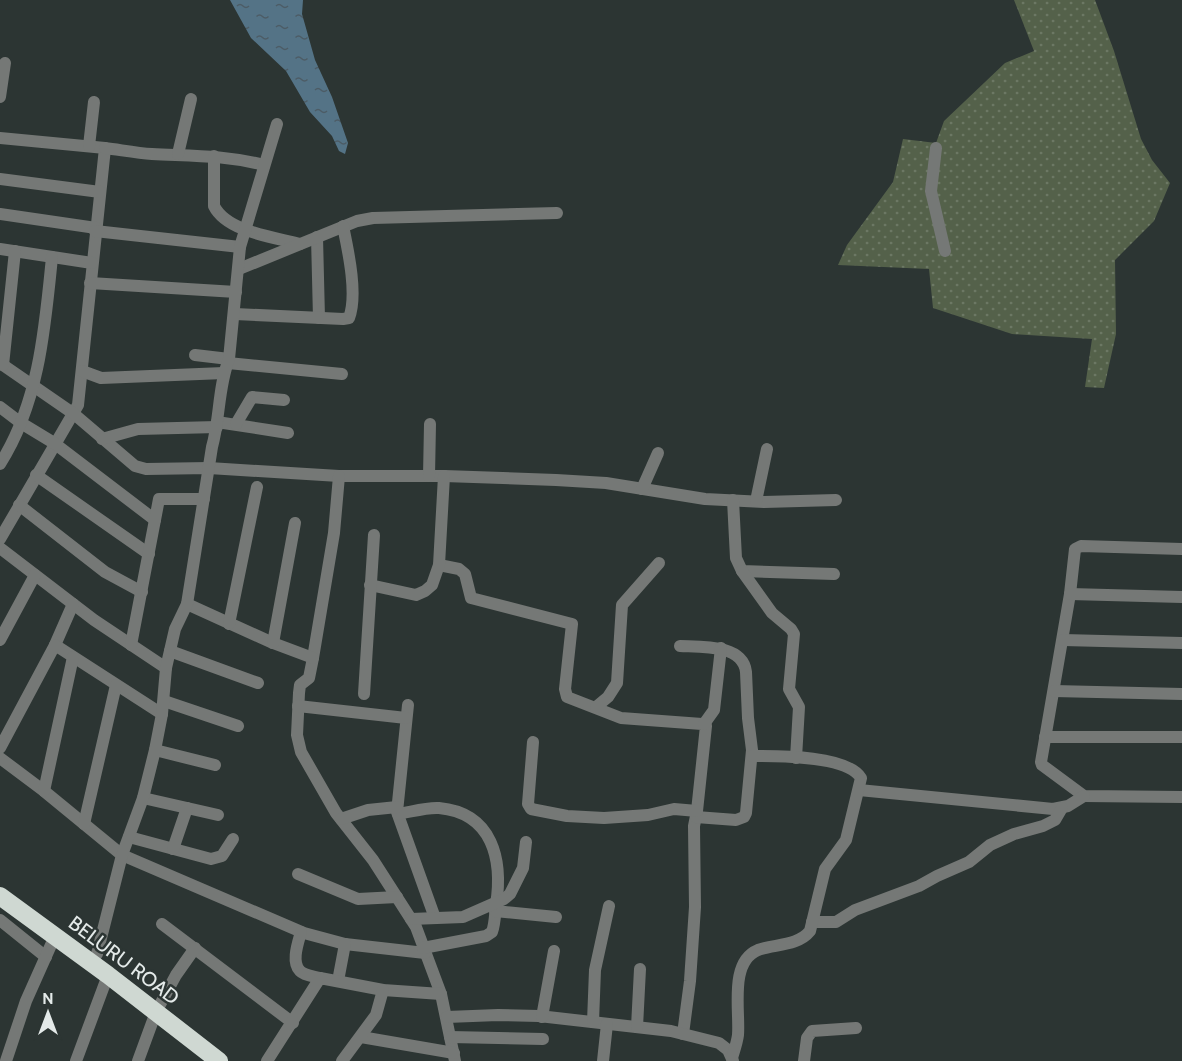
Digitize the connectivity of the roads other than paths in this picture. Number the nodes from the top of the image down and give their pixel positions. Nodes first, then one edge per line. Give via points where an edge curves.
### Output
1 (5, 63) dead end
2 (0, 97) edge
3 (191, 99) dead end
4 (94, 102) dead end
5 (277, 124) dead end
6 (0, 138) edge
7 (89, 146) junction
8 (105, 148) junction
9 (936, 148) dead end
10 (178, 154) junction
11 (214, 156) junction
12 (264, 165) junction
13 (1, 182) edge
14 (100, 192) junction
15 (557, 213) dead end
16 (0, 214) edge
17 (343, 226) junction
18 (245, 229) junction
19 (96, 230) junction
20 (317, 237) junction
21 (300, 244) junction
22 (240, 247) junction
23 (945, 251) dead end
24 (5, 252) edge
25 (52, 257) junction
26 (92, 263) junction
27 (239, 269) junction
28 (90, 284) junction
29 (236, 291) junction
30 (234, 314) junction
31 (319, 318) junction
32 (195, 355) dead end
33 (1, 364) edge
34 (227, 365) junction
35 (82, 371) junction
36 (342, 374) dead end
37 (34, 387) junction
38 (284, 400) dead end
39 (0, 407) edge
40 (74, 414) junction
41 (21, 423) junction
42 (236, 424) junction
43 (430, 424) dead end
44 (217, 425) junction
45 (288, 433) dead end
46 (102, 439) junction
47 (54, 443) junction
48 (767, 449) dead end
49 (658, 453) dead end
50 (2, 458) edge
51 (209, 468) junction
52 (36, 475) junction
53 (339, 476) junction
54 (429, 476) junction
55 (444, 476) junction
56 (256, 487) dead end
57 (642, 489) junction
58 (204, 499) junction
59 (734, 500) junction
60 (836, 500) dead end
61 (756, 501) junction
62 (19, 505) junction
63 (155, 520) junction
64 (295, 524) dead end
65 (374, 535) dead end
66 (0, 539) edge
67 (0, 548) edge
68 (1182, 549) edge
69 (149, 554) junction
70 (659, 563) dead end
71 (439, 564) junction
72 (742, 571) junction
73 (834, 573) dead end
74 (35, 575) junction
75 (370, 585) junction
76 (142, 592) junction
77 (1070, 594) junction
78 (1182, 597) edge
79 (73, 604) junction
80 (187, 604) junction
81 (230, 624) junction
82 (0, 640) edge
83 (1063, 640) junction
84 (1182, 643) edge
85 (273, 644) junction
86 (55, 645) junction
87 (132, 645) junction
88 (680, 646) dead end
89 (722, 648) junction
90 (170, 651) junction
91 (73, 657) junction
92 (313, 658) junction
93 (166, 668) junction
94 (258, 683) dead end
95 (116, 686) junction
96 (1054, 691) junction
97 (364, 694) dead end
98 (1182, 694) edge
99 (298, 706) junction
100 (596, 707) junction
101 (163, 708) junction
102 (704, 724) junction
103 (238, 726) dead end
104 (1046, 737) junction
105 (1182, 737) edge
106 (533, 742) dead end
107 (0, 748) edge
108 (155, 750) junction
109 (752, 756) junction
110 (0, 758) edge
111 (796, 758) junction
112 (215, 765) dead end
113 (44, 790) junction
114 (859, 790) junction
115 (1084, 796) junction
116 (1182, 797) edge
117 (143, 798) junction
118 (187, 808) junction
119 (1062, 808) junction
120 (398, 811) junction
121 (696, 814) junction
122 (218, 815) dead end
123 (341, 819) junction
124 (84, 824) junction
125 (129, 837) junction
126 (233, 839) dead end
127 (525, 842) dead end
128 (173, 849) junction
129 (122, 855) junction
130 (298, 874) dead end
131 (0, 896) edge
132 (397, 897) junction
133 (609, 906) dead end
134 (496, 907) junction
135 (556, 917) dead end
136 (435, 918) junction
137 (411, 919) junction
138 (0, 920) edge
139 (812, 922) junction
140 (162, 924) dead end
141 (301, 932) junction
142 (55, 936) junction
143 (345, 944) junction
144 (195, 948) junction
145 (424, 950) junction
146 (554, 951) dead end
147 (46, 957) junction
148 (91, 962) junction
149 (640, 969) dead end
150 (108, 975) junction
151 (320, 978) junction
152 (338, 981) junction
153 (382, 990) junction
154 (441, 994) junction
155 (156, 1012) junction
156 (447, 1017) junction
157 (542, 1017) junction
158 (593, 1022) junction
159 (293, 1023) junction
160 (607, 1024) junction
161 (637, 1027) junction
162 (856, 1028) dead end
163 (683, 1034) junction
164 (361, 1037) junction
165 (450, 1037) junction
166 (543, 1039) dead end
167 (454, 1057) edge
168 (732, 1060) edge
169 (6, 1061) edge
170 (76, 1061) edge
171 (138, 1061) edge
172 (219, 1061) edge
173 (267, 1061) edge
174 (342, 1061) edge
175 (603, 1061) edge
176 (804, 1061) edge

1 - 2 street
3 - 10 street
4 - 7 street
5 - 12 street
6 - 7 street
7 - 8 street
8 - 10 street
8 - 14 street
9 - 23 street via 931,191
10 - 11 street
11 - 12 street
11 - 18 street via 214,206 230,224
12 - 18 street
13 - 14 street
14 - 19 street
15 - 17 street via 373,218
16 - 19 street
17 - 20 street
17 - 31 street via 351,266 351,314 345,319
18 - 21 street
18 - 22 street
19 - 22 street
19 - 26 street
20 - 21 street
20 - 31 street
21 - 27 street
22 - 27 street
24 - 25 street
24 - 33 street
25 - 26 street
25 - 37 street
26 - 28 street
27 - 29 street
28 - 29 street
28 - 35 street
29 - 30 street
30 - 31 street
30 - 34 street
32 - 34 street
33 - 37 street
34 - 35 street via 100,378
34 - 36 street
34 - 44 street
35 - 40 street
37 - 40 street
37 - 41 street
38 - 42 street via 252,397
39 - 41 street
40 - 46 street
40 - 47 street
41 - 47 street
41 - 50 street
42 - 44 street
42 - 45 street
43 - 54 street
44 - 46 street via 138,429
44 - 51 street
46 - 51 street via 140,468
47 - 52 street
47 - 63 street
48 - 61 street
49 - 57 street
51 - 53 street
51 - 58 street
52 - 62 street
52 - 69 street
53 - 54 street
53 - 92 street via 334,533
54 - 55 street
55 - 57 street via 606,483
55 - 71 street
56 - 81 street
57 - 59 street
58 - 63 street via 159,499
58 - 80 street
59 - 61 street
59 - 72 street via 736,558
60 - 61 street
62 - 66 street
62 - 76 street via 105,572
63 - 69 street
64 - 85 street
65 - 75 street
67 - 74 street
68 - 77 street via 1078,547 1074,552
69 - 76 street
70 - 100 street via 622,605 617,683
71 - 75 street via 432,585 416,595
71 - 100 street via 465,574 471,598 571,622 566,694
72 - 73 street
72 - 111 street via 772,613 794,634 789,689 799,707
74 - 79 street
74 - 82 street
75 - 97 street
76 - 87 street
77 - 78 street
77 - 83 street
79 - 86 street
79 - 87 street
80 - 81 street
80 - 90 street
81 - 85 street
83 - 84 street
83 - 96 street
85 - 92 street
86 - 91 street
86 - 107 street
87 - 93 street
88 - 89 street
89 - 102 street via 714,710
89 - 109 street via 746,666
90 - 93 street
90 - 94 street
91 - 95 street
91 - 113 street
92 - 99 street via 309,678 300,685
93 - 101 street
95 - 101 street
95 - 124 street
96 - 98 street
96 - 104 street
99 - 120 street via 407,712
99 - 123 street via 301,752
100 - 102 street via 621,718
101 - 103 street
101 - 108 street
102 - 121 street
104 - 105 street
104 - 115 street via 1041,764
106 - 121 street via 528,804 531,809 604,818 674,809
108 - 112 street
108 - 117 street
109 - 111 street
109 - 121 street via 744,818
110 - 113 street
111 - 114 street via 817,759 860,774
113 - 124 street
114 - 119 street
114 - 139 street via 846,840 825,869
115 - 116 street
115 - 119 street
117 - 118 street
117 - 125 street
118 - 122 street
118 - 128 street
119 - 139 street via 1049,823 1014,834 919,886 855,910 836,922
120 - 123 street via 368,810
120 - 134 street via 438,808 456,812 486,832 493,843 500,885
120 - 136 street
121 - 163 street via 695,907
123 - 132 street
124 - 129 street
125 - 128 street
125 - 129 street
126 - 128 street via 218,859
127 - 134 street via 523,867 510,894
129 - 141 street
129 - 148 street via 97,954
130 - 132 street via 358,899
131 - 142 highway, BELURU ROAD
132 - 137 street
133 - 158 street via 595,970
134 - 135 street
134 - 136 street via 463,917
134 - 145 street via 490,934
136 - 137 street
137 - 145 street
138 - 147 street
139 - 168 street via 805,937 752,953 744,962 739,973 738,1037
140 - 144 street
141 - 143 street
141 - 151 street via 296,950 298,966 304,974
142 - 147 street
142 - 148 highway, BELURU ROAD
143 - 145 street
143 - 152 street
144 - 155 street
144 - 159 street
145 - 154 street
146 - 157 street
147 - 169 street
148 - 150 highway, BELURU ROAD
149 - 161 street
150 - 155 highway, BELURU ROAD
150 - 170 street
151 - 152 street
151 - 159 street
152 - 153 street
153 - 154 street
153 - 164 street via 376,1015
154 - 156 street
155 - 171 street
155 - 172 highway, BELURU ROAD
156 - 157 street
156 - 165 street
157 - 158 street
158 - 160 street
159 - 173 street
160 - 161 street
160 - 175 street
161 - 163 street
162 - 176 street via 812,1031 807,1038
163 - 168 street via 719,1043
164 - 167 street
164 - 174 street
165 - 166 street
165 - 167 street

